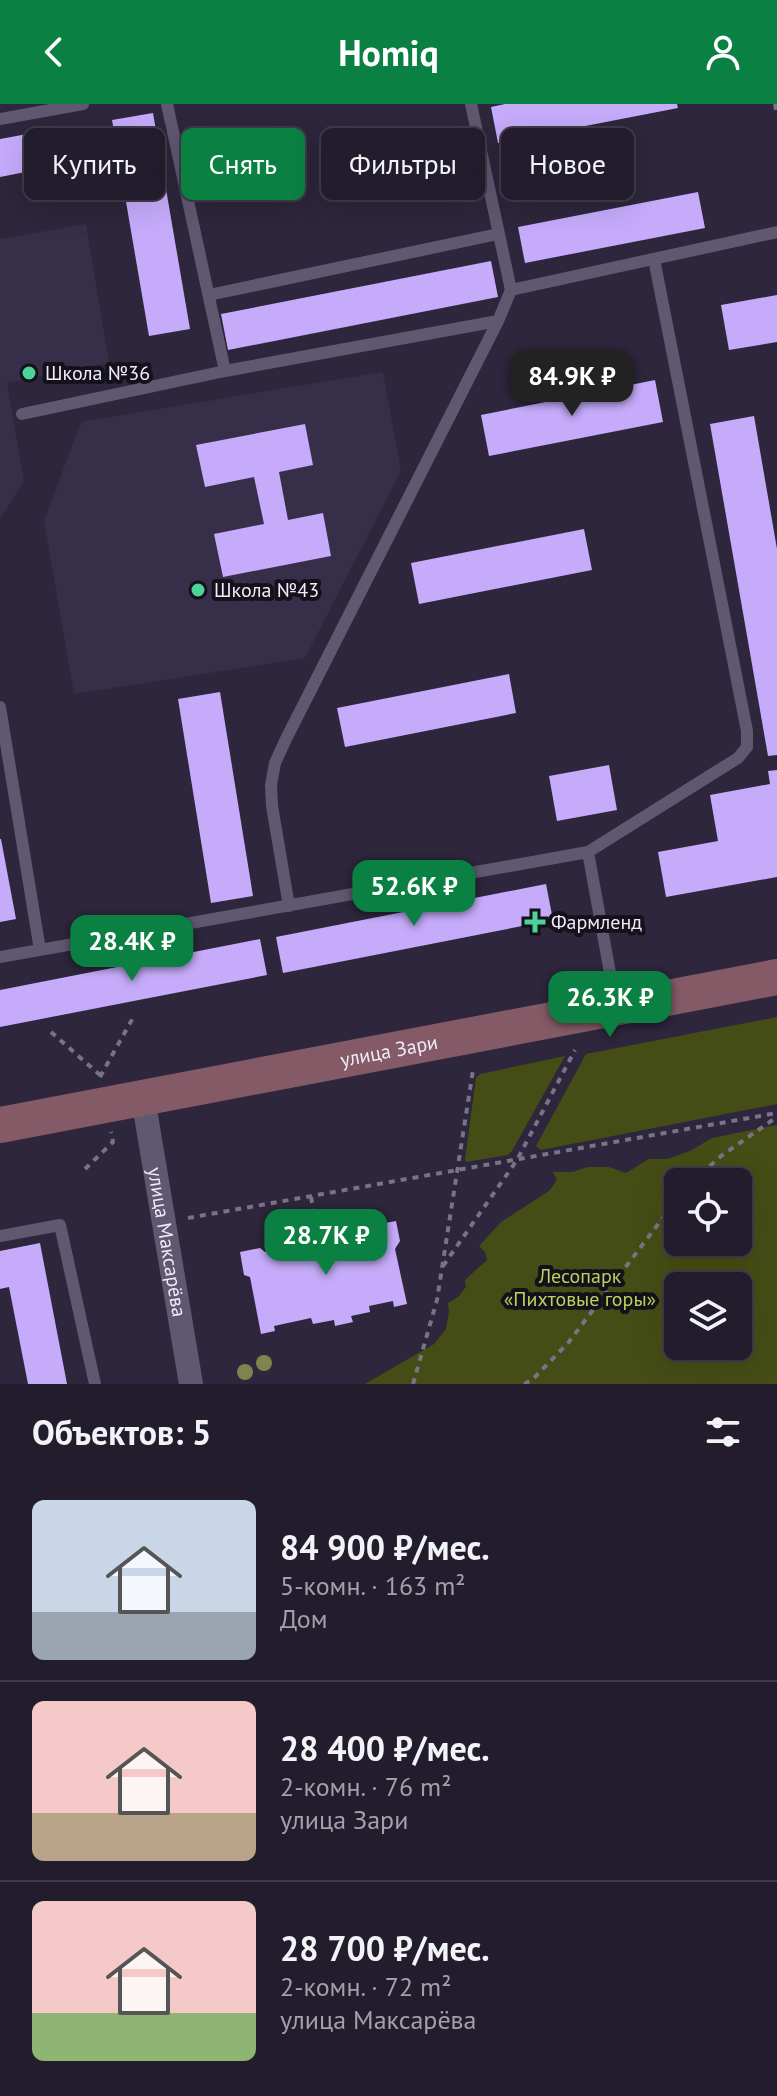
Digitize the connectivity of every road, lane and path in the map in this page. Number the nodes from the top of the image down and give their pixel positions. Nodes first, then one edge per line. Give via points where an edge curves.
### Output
1 (83, 104) edge
2 (167, 104) edge
3 (471, 104) edge
4 (775, 104) edge
5 (777, 116) edge
6 (0, 119) edge
7 (777, 232) edge
8 (498, 234) junction
9 (654, 259) junction
10 (511, 290) junction
11 (209, 295) junction
12 (498, 321) junction
13 (225, 371) junction
14 (22, 414) dead end
15 (0, 707) edge
16 (588, 852) junction
17 (289, 906) junction
18 (40, 950) junction
19 (0, 957) edge
20 (777, 977) edge
21 (616, 1007) junction
22 (51, 1032) dead end
23 (575, 1050) dead end
24 (473, 1070) dead end
25 (100, 1075) dead end
26 (143, 1098) junction
27 (777, 1115) edge
28 (0, 1125) edge
29 (517, 1160) junction
30 (708, 1168) edge
31 (457, 1171) junction
32 (311, 1197) junction
33 (664, 1216) edge
34 (188, 1218) dead end
35 (316, 1225) dead end
36 (0, 1236) edge
37 (442, 1268) junction
38 (528, 1383) edge
39 (95, 1384) edge
40 (191, 1384) edge
41 (413, 1384) edge

1 - 6 lane
2 - 11 lane
3 - 8 lane
4 - 5 path
7 - 9 lane
8 - 10 lane
8 - 11 lane
9 - 10 lane
9 - 16 lane via 747,747 738,758
10 - 12 lane
11 - 13 lane
12 - 13 lane
12 - 17 lane via 275,763 272,806
13 - 14 lane
15 - 18 lane
16 - 17 lane
16 - 21 lane
17 - 18 lane
18 - 19 lane
20 - 21 street, улица Зари
21 - 26 street, улица Зари
22 - 25 path
23 - 29 path
24 - 31 path
26 - 28 street, улица Зари
26 - 40 street, улица Максарёва
27 - 29 path
27 - 30 path
29 - 31 path
29 - 37 path
31 - 32 path
31 - 37 path
32 - 34 path
32 - 35 path
33 - 38 path via 568,1343
36 - 39 lane via 60,1225
37 - 41 path

